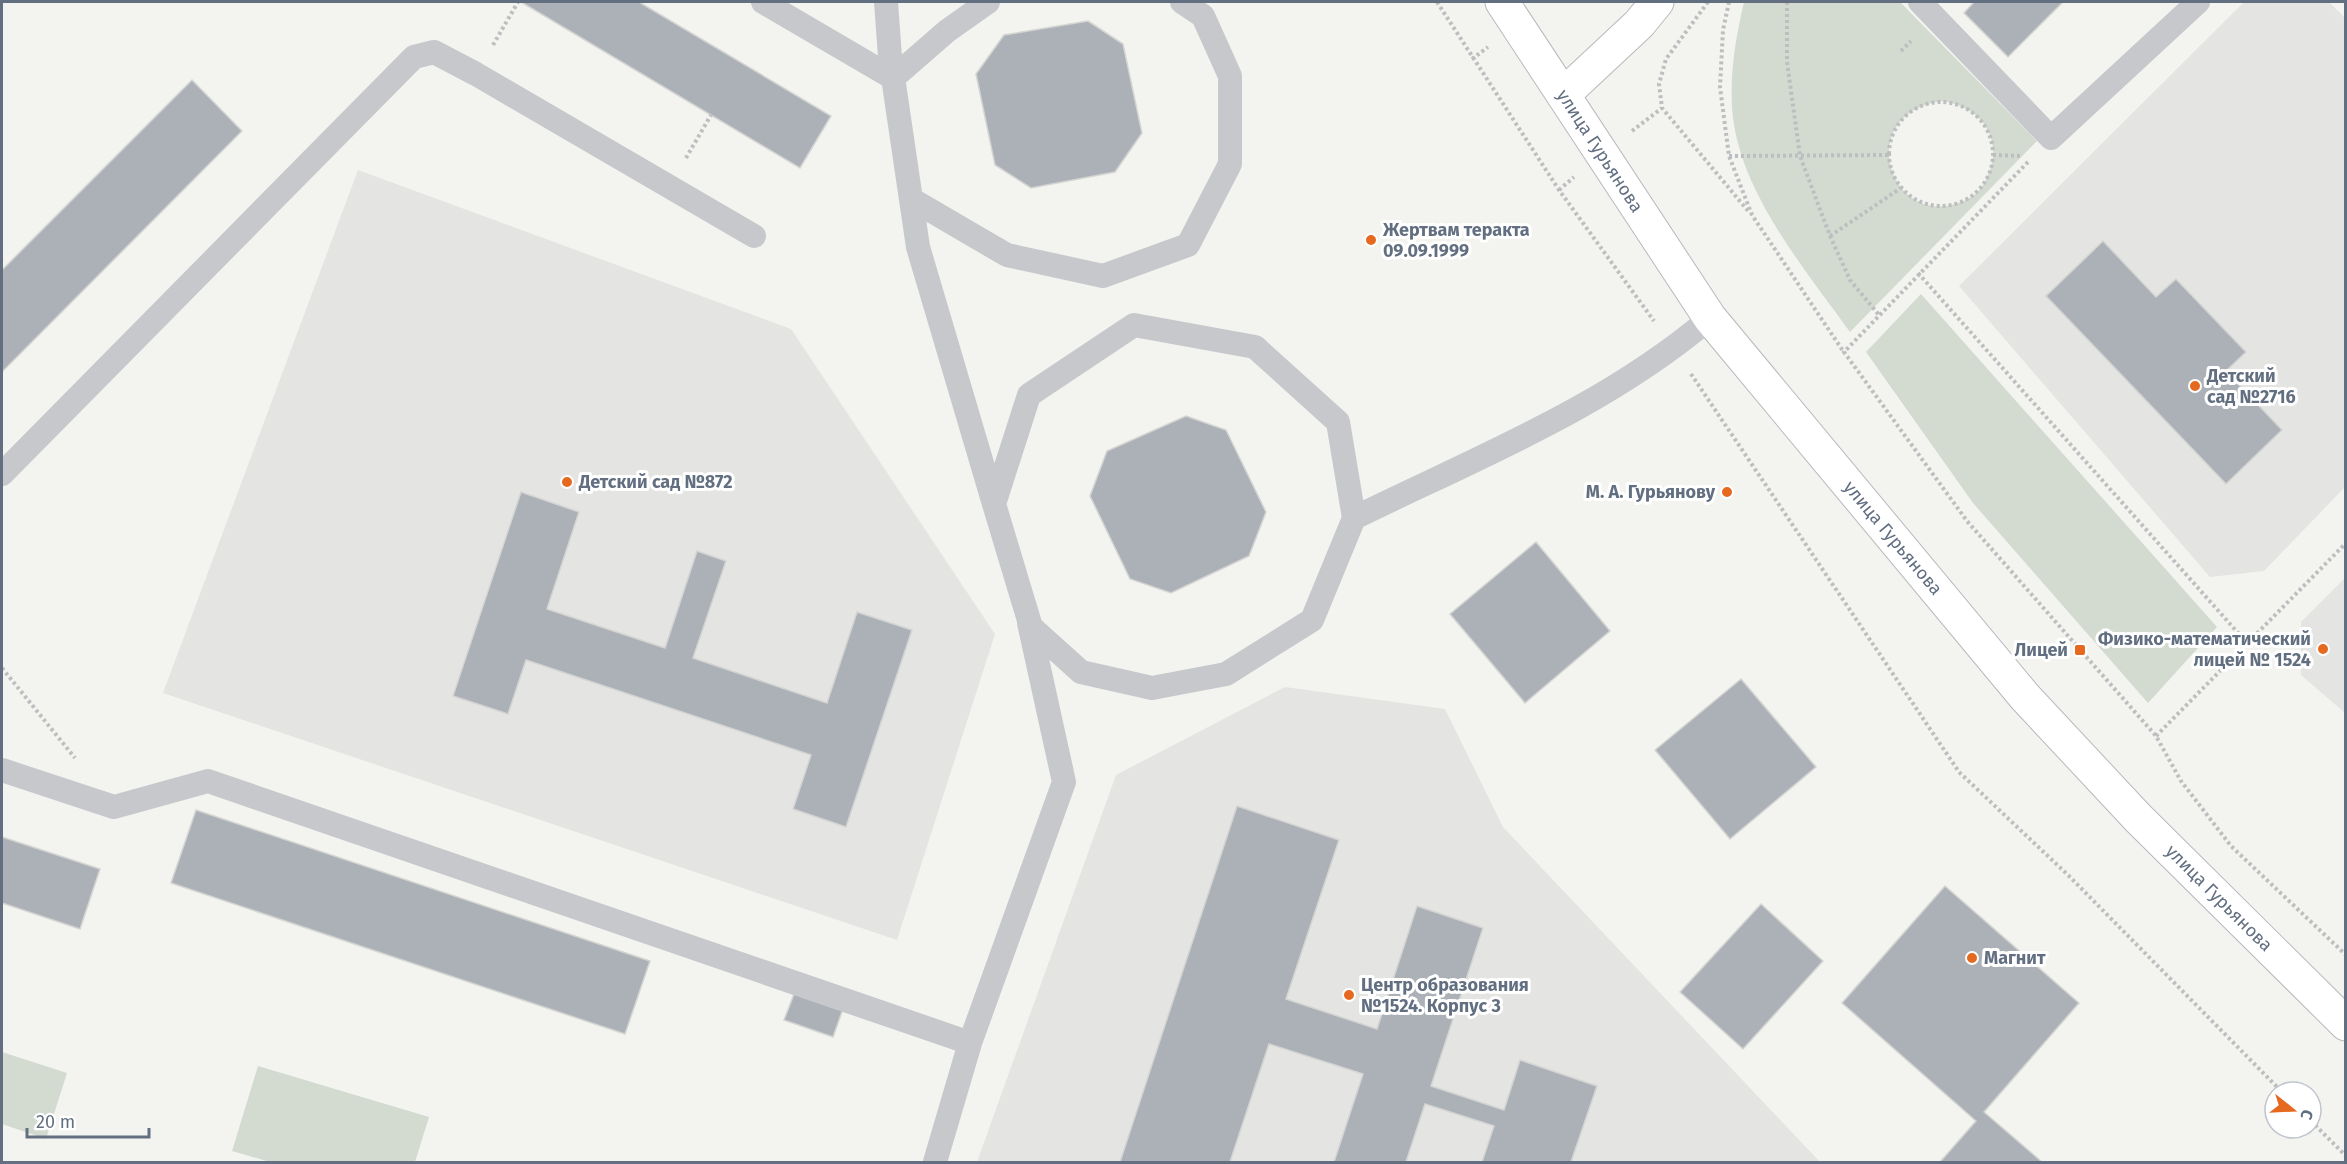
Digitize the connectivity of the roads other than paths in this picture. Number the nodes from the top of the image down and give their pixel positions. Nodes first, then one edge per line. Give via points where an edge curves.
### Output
1 (763, 2) edge
2 (886, 2) edge
3 (988, 2) edge
4 (1182, 2) edge
5 (1502, 2) edge
6 (1657, 2) edge
7 (1920, 2) edge
8 (2198, 2) edge
9 (893, 78) junction
10 (1563, 94) junction
11 (911, 199) junction
12 (754, 236) dead end
13 (1710, 318) junction
14 (2, 474) edge
15 (994, 504) junction
16 (1354, 518) junction
17 (1029, 621) junction
18 (2, 770) edge
19 (2346, 1024) edge
20 (970, 1043) junction
21 (935, 1162) edge

1 - 9 lane
2 - 9 lane
3 - 9 lane
4 - 11 lane via 1203,16 1230,76 1230,164 1188,245 1103,276 1007,255
5 - 10 main road, улица Гурьянова
6 - 10 main road via 1639,24
7 - 8 lane via 2051,138
9 - 11 lane
10 - 13 main road, улица Гурьянова
11 - 15 lane via 918,247
12 - 14 lane via 476,74 434,52 414,57
13 - 16 lane via 1674,349 1588,404
13 - 19 main road, улица Гурьянова via 2025,697 2138,818
15 - 16 lane via 1029,395 1134,325 1255,347 1338,422
15 - 17 lane
16 - 17 lane via 1312,620 1226,674 1152,688 1081,672
17 - 20 lane via 1064,782
18 - 20 lane via 114,807 208,781
20 - 21 lane

